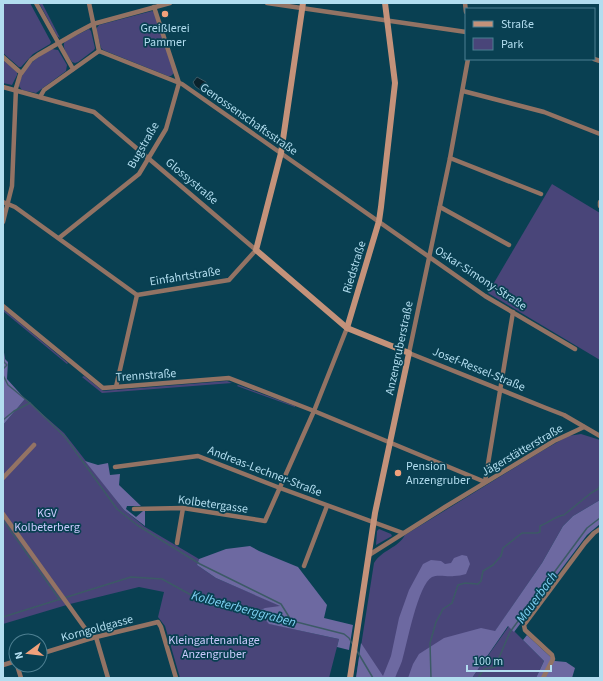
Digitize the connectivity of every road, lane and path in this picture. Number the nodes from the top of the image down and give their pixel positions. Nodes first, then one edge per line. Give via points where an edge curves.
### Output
1 (36, 3) edge
2 (89, 3) edge
3 (170, 3) edge
4 (267, 3) edge
5 (384, 3) edge
6 (300, 5) edge
7 (154, 7) junction
8 (387, 20) junction
9 (93, 24) junction
10 (465, 32) edge
11 (58, 43) junction
12 (99, 51) junction
13 (3, 57) edge
14 (468, 60) edge
15 (73, 69) junction
16 (21, 73) junction
17 (179, 83) junction
18 (3, 87) edge
19 (16, 90) junction
20 (463, 91) junction
21 (40, 97) junction
22 (600, 134) edge
23 (282, 153) junction
24 (450, 158) junction
25 (148, 159) junction
26 (541, 194) dead end
27 (6, 202) edge
28 (600, 202) edge
29 (600, 206) edge
30 (440, 207) junction
31 (379, 221) junction
32 (3, 222) edge
33 (59, 238) junction
34 (509, 245) dead end
35 (256, 250) junction
36 (430, 256) junction
37 (137, 295) junction
38 (3, 306) edge
39 (513, 312) junction
40 (347, 328) junction
41 (575, 349) dead end
42 (409, 354) junction
43 (116, 387) junction
44 (501, 390) junction
45 (314, 411) junction
46 (584, 428) junction
47 (600, 436) edge
48 (390, 443) junction
49 (34, 445) dead end
50 (115, 467) dead end
51 (3, 478) edge
52 (485, 482) junction
53 (280, 488) junction
54 (327, 506) junction
55 (183, 508) junction
56 (134, 509) dead end
57 (3, 514) edge
58 (266, 521) joint
59 (374, 522) junction
60 (600, 529) edge
61 (403, 533) junction
62 (177, 543) dead end
63 (369, 555) junction
64 (304, 566) dead end
65 (94, 638) junction
66 (48, 652) edge
67 (108, 678) edge
68 (176, 678) edge
69 (350, 678) edge
70 (543, 678) edge

1 - 11 street
2 - 9 street
3 - 7 street
4 - 6 street
5 - 8 street, Riedstraße
6 - 8 street
6 - 23 street, Einfahrtstraße
7 - 9 street
7 - 17 street
8 - 10 street
8 - 31 street, Riedstraße via 395,83
9 - 11 street
9 - 12 street
11 - 15 street
11 - 16 street via 33,58
12 - 15 street
12 - 17 street, Genossenschaftsstraße
13 - 16 street
14 - 20 street, Anzengruberstraße
15 - 21 street via 44,90
16 - 19 street
17 - 23 street, Genossenschaftsstraße
17 - 25 street, Bugstraße via 166,129
18 - 19 street, Glossystraße
19 - 21 street, Glossystraße
19 - 27 street via 12,186
20 - 22 street via 544,112
20 - 24 street, Anzengruberstraße
21 - 25 street, Glossystraße via 94,112
23 - 31 street, Genossenschaftsstraße
23 - 35 street, Einfahrtstraße
24 - 26 street
24 - 30 street, Anzengruberstraße
25 - 33 street, Bugstraße via 139,175
25 - 35 street, Glossystraße
27 - 32 street
27 - 33 street, Einfahrtstraße
28 - 29 street
30 - 34 street
30 - 36 street, Anzengruberstraße
31 - 36 street, Oskar-Simony-Straße
31 - 40 street, Riedstraße
33 - 37 street, Einfahrtstraße
35 - 37 street, Einfahrtstraße via 229,280
35 - 40 street, Glossystraße
36 - 39 street, Oskar-Simony-Straße via 485,296
36 - 42 street, Anzengruberstraße
37 - 43 street
38 - 43 street, Trennstraße via 103,388
39 - 41 street, Oskar-Simony-Straße
39 - 44 street
40 - 42 street, Josef-Ressel-Straße
40 - 45 street, Riedstraße
42 - 44 street, Josef-Ressel-Straße
42 - 48 street, Anzengruberstraße
43 - 45 street, Trennstraße via 228,378
44 - 46 street, Josef-Ressel-Straße via 558,413
44 - 52 street
45 - 48 street, Trennstraße
45 - 53 street, Riedstraße
46 - 47 street, Josef-Ressel-Straße
46 - 52 street, Jägerstätterstraße via 554,441
48 - 52 street, Trennstraße
48 - 59 street, Anzengruberstraße
49 - 51 street
50 - 53 street, Andreas-Lechner-Straße via 198,456
52 - 61 street, Jägerstätterstraße
53 - 54 street, Andreas-Lechner-Straße
53 - 58 street, Riedstraße
54 - 59 street, Andreas-Lechner-Straße
54 - 64 street
55 - 56 street, Kolbetergasse
55 - 58 street, Kolbetergasse
55 - 62 street
57 - 65 street
59 - 61 street, Andreas-Lechner-Straße
59 - 63 street, Anzengruberstraße
60 - 70 street via 585,543 524,625 525,630 552,655 553,659
61 - 63 street, Jägerstätterstraße
63 - 69 street, Anzengruberstraße
65 - 66 street, Korngoldgasse
65 - 67 street
65 - 68 street, Korngoldgasse via 158,622

